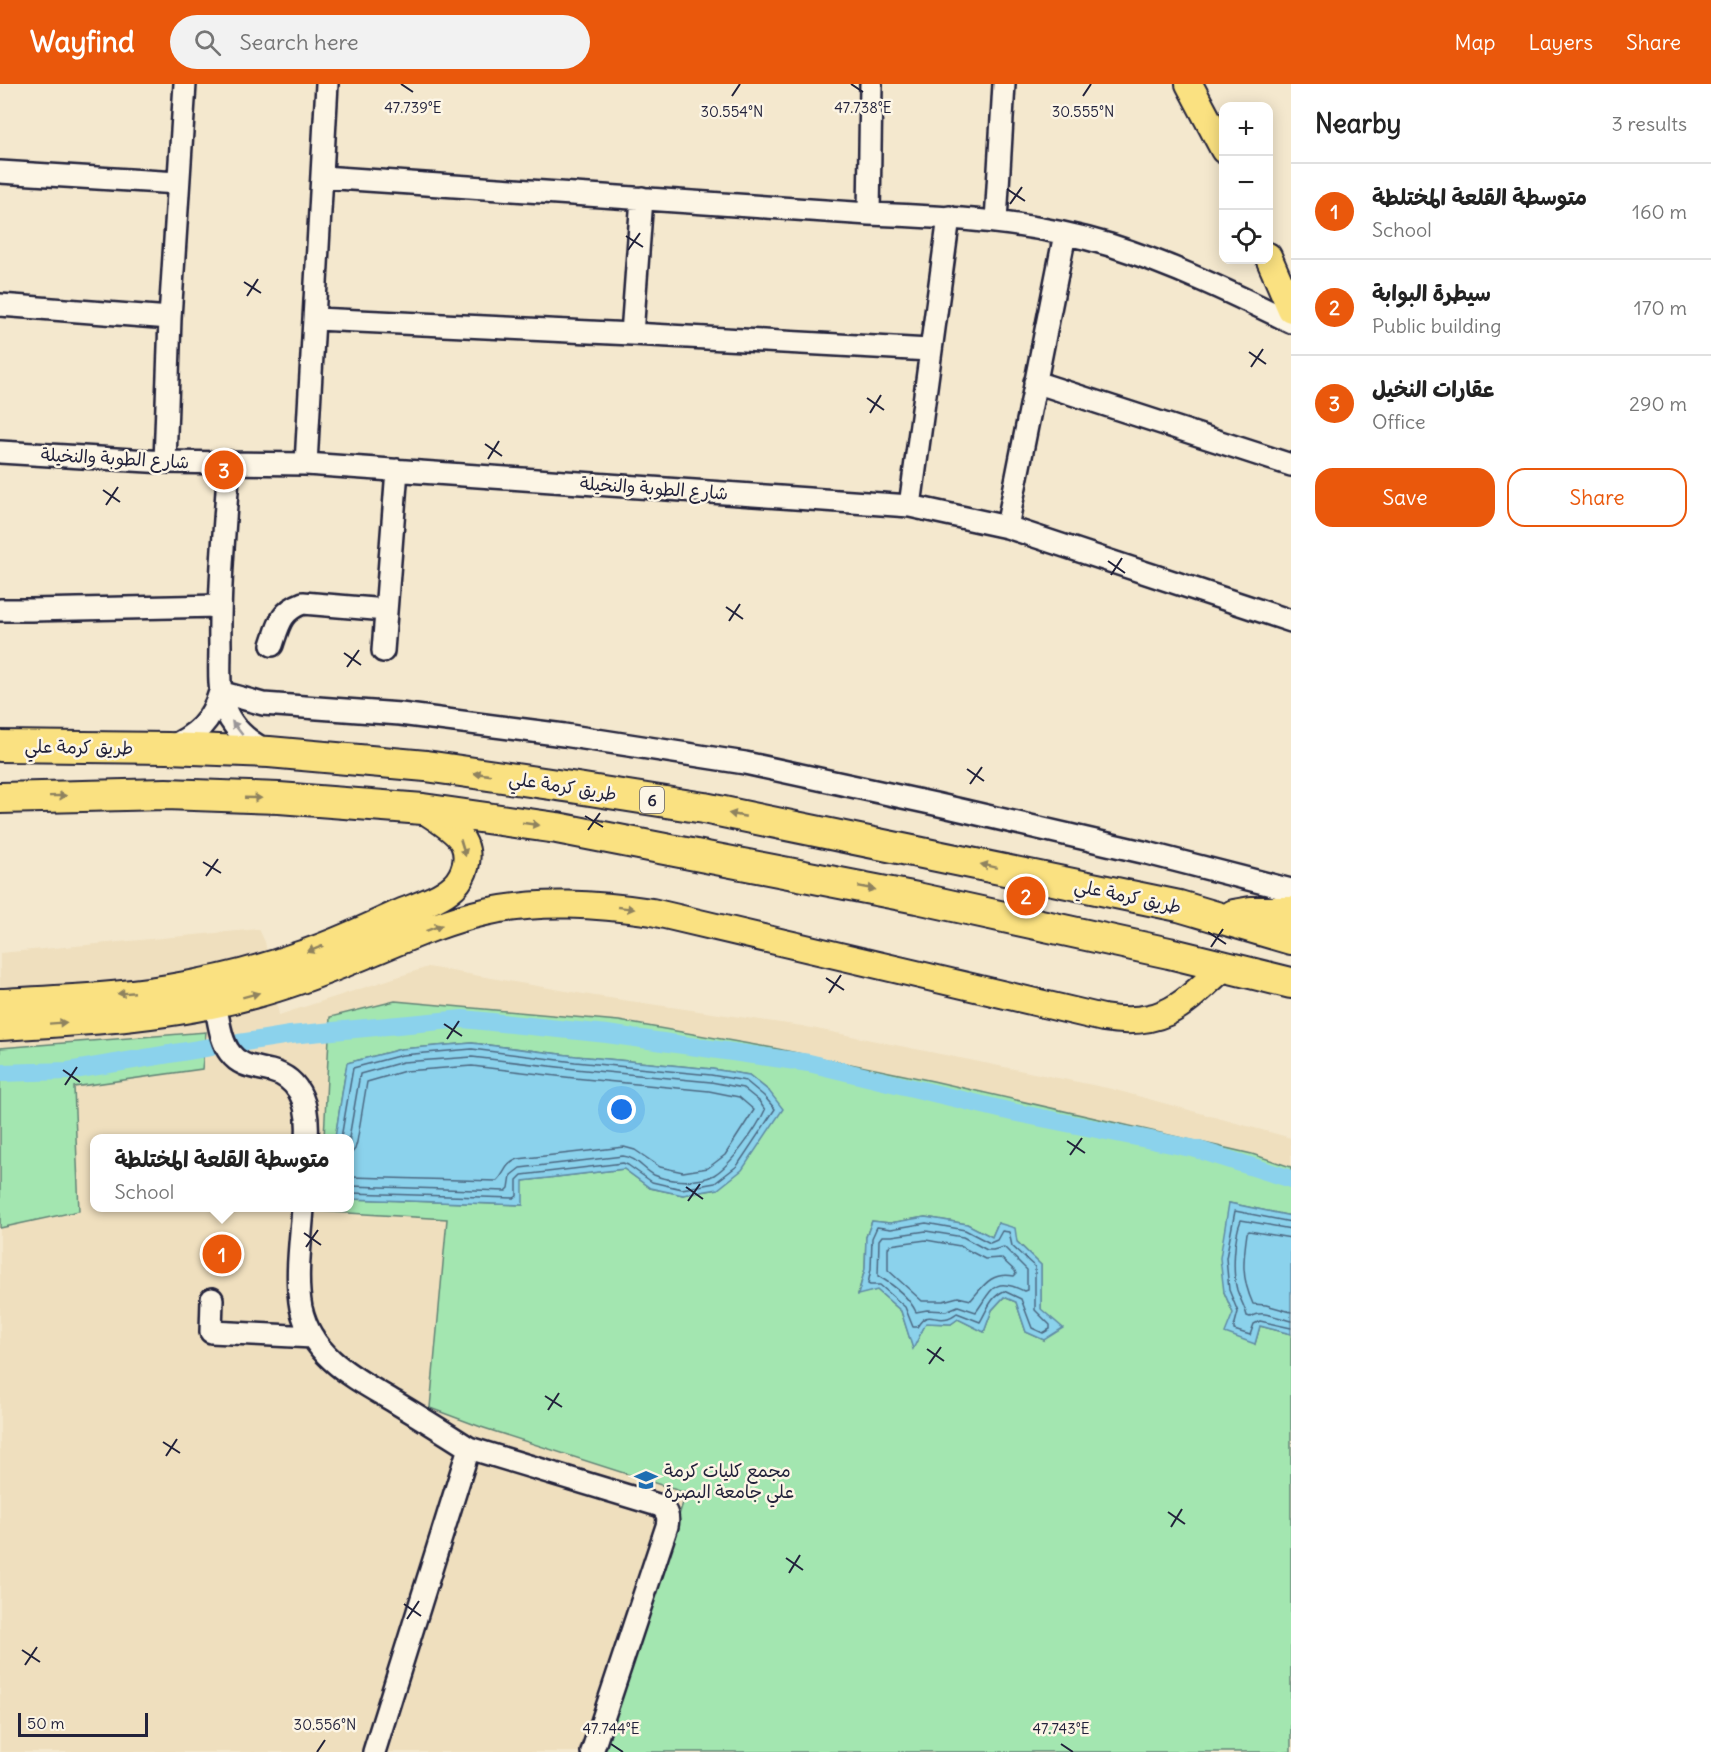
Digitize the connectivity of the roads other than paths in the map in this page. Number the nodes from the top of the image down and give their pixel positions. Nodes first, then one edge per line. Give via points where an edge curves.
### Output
1 (184, 84) edge
2 (327, 84) edge
3 (871, 84) edge
4 (1004, 84) edge
5 (1189, 84) edge
6 (1219, 141) edge
7 (0, 172) edge
8 (322, 177) junction
9 (178, 183) junction
10 (642, 198) junction
11 (869, 214) junction
12 (949, 217) junction
13 (996, 221) junction
14 (1065, 234) junction
15 (1273, 264) edge
16 (1289, 298) edge
17 (0, 305) edge
18 (170, 318) junction
19 (316, 319) junction
20 (1291, 322) edge
21 (632, 334) junction
22 (930, 350) junction
23 (1035, 382) junction
24 (0, 452) edge
25 (165, 462) junction
26 (229, 462) junction
27 (306, 464) junction
28 (1291, 465) edge
29 (397, 471) junction
30 (910, 506) junction
31 (1007, 527) junction
32 (219, 606) junction
33 (0, 610) edge
34 (386, 610) junction
35 (1291, 621) edge
36 (272, 645) dead end
37 (383, 651) dead end
38 (220, 692) junction
39 (0, 746) edge
40 (168, 748) junction
41 (269, 752) junction
42 (0, 798) edge
43 (423, 809) junction
44 (781, 824) junction
45 (837, 836) junction
46 (771, 871) junction
47 (828, 880) junction
48 (1291, 890) edge
49 (1291, 912) edge
50 (1221, 917) junction
51 (1291, 939) edge
52 (1225, 966) junction
53 (1291, 983) edge
54 (171, 1000) junction
55 (0, 1002) edge
56 (215, 1004) junction
57 (0, 1027) edge
58 (307, 1134) edge
59 (303, 1212) edge
60 (212, 1299) dead end
61 (313, 1337) junction
62 (469, 1448) junction
63 (374, 1752) edge
64 (592, 1752) edge

1 - 9 street
2 - 8 street
3 - 11 street
4 - 13 street
5 - 6 main road
7 - 9 street
8 - 10 street
8 - 19 street
9 - 18 street
10 - 11 street
10 - 21 street
11 - 12 street
12 - 13 street
12 - 22 street
13 - 14 street
14 - 20 street via 1145,256
14 - 23 street
15 - 16 main road
17 - 18 street
18 - 25 street
19 - 21 street
19 - 27 street
21 - 22 street
22 - 30 street
23 - 28 street
23 - 31 street
24 - 25 street, شارع الطوبة والنخيلة
25 - 26 street, شارع الطوبة والنخيلة
26 - 27 street, شارع الطوبة والنخيلة
26 - 32 street
27 - 29 street, شارع الطوبة والنخيلة
29 - 30 street, شارع الطوبة والنخيلة
29 - 34 street
30 - 31 street, شارع الطوبة والنخيلة
31 - 35 street, شارع الطوبة والنخيلة
32 - 33 street
32 - 38 street
34 - 36 street via 303,603 283,616
34 - 37 street
38 - 40 street via 202,727
41 -> 38 street via 242,735
38 - 48 street via 263,704 400,714 745,763
39 - 40 highway, طريق كرمة علي / 6
40 - 41 highway, طريق كرمة علي / 6
44 -> 41 highway, طريق كرمة علي / 6 via 704,808 426,766
42 -> 43 highway via 166,794
43 -> 46 highway via 557,828
43 -> 54 main road via 455,832 465,845 464,871 447,891 351,935 215,980
44 - 45 highway, طريق كرمة علي / 6
44 - 46 highway via 779,848
45 - 47 highway via 828,857
50 -> 45 highway, طريق كرمة علي / 6
46 - 47 highway
47 -> 52 highway
49 - 50 highway
50 - 51 highway, طريق كرمة علي / 6
52 - 53 highway
56 -> 52 main road via 304,980 453,921 485,912 547,905 600,905 652,912 1124,1021 1146,1020 1166,1013 1185,1002
54 -> 55 main road via 102,996
54 - 56 main road
57 -> 54 main road via 132,1017
56 - 58 street via 225,1046 231,1054 245,1065 282,1076 297,1089 306,1107
59 - 61 street via 299,1295
60 - 61 street via 211,1332
61 - 62 street via 344,1371
62 - 63 street
62 - 64 street via 661,1506 669,1518

